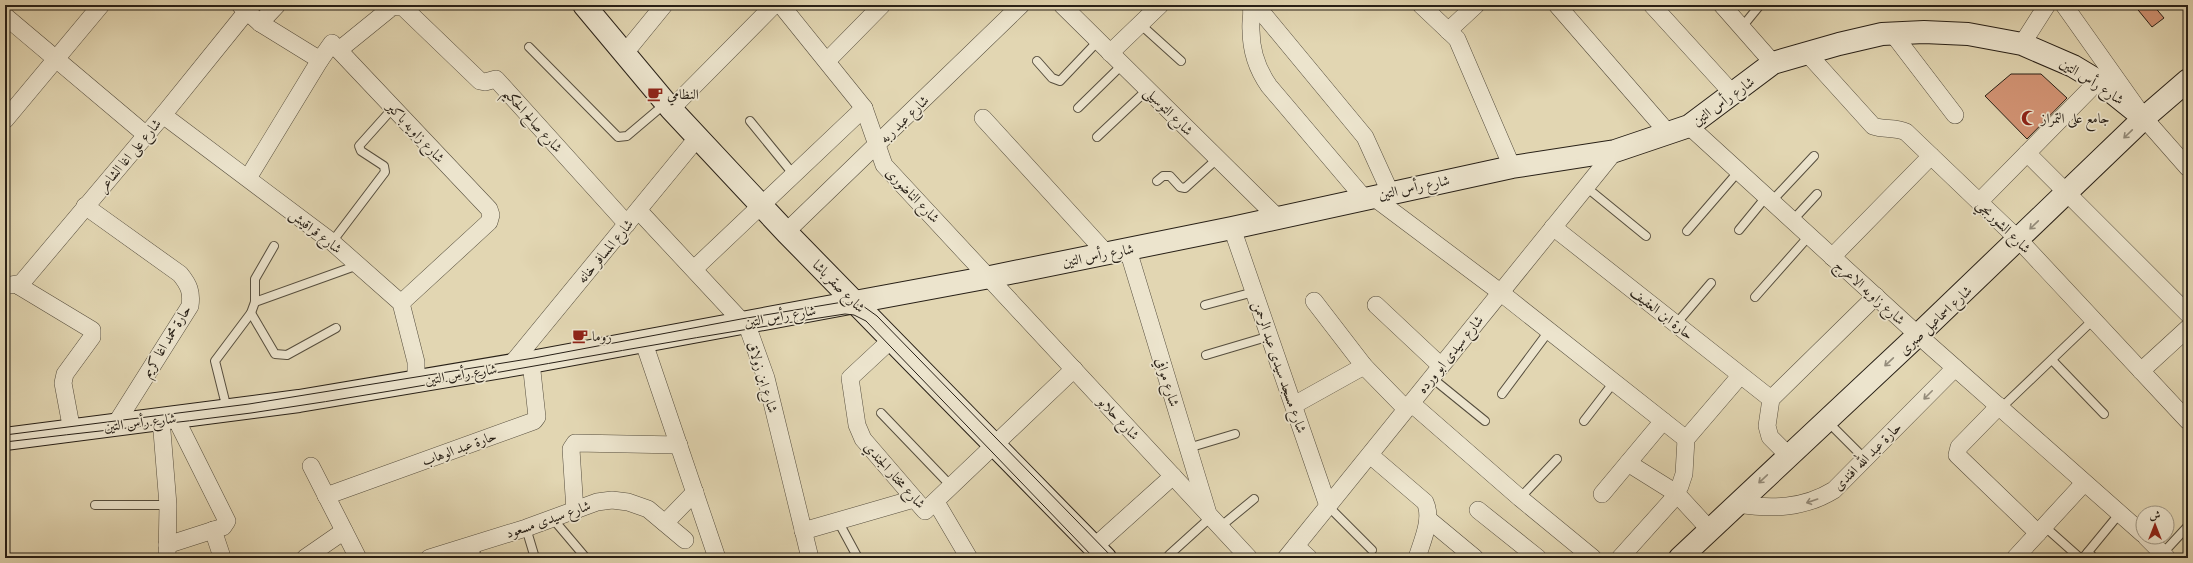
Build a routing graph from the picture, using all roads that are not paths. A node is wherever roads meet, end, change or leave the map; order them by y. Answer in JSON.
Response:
{"nodes":[{"id":1,"x":101,"y":5,"type":"edge"},
{"id":2,"x":277,"y":5,"type":"edge"},
{"id":3,"x":584,"y":5,"type":"edge"},
{"id":4,"x":664,"y":5,"type":"edge"},
{"id":5,"x":774,"y":5,"type":"edge"},
{"id":6,"x":782,"y":5,"type":"edge"},
{"id":7,"x":882,"y":5,"type":"edge"},
{"id":8,"x":1021,"y":5,"type":"edge"},
{"id":9,"x":1062,"y":5,"type":"edge"},
{"id":10,"x":1160,"y":5,"type":"edge"},
{"id":11,"x":1421,"y":5,"type":"edge"},
{"id":12,"x":1476,"y":5,"type":"edge"},
{"id":13,"x":1652,"y":5,"type":"edge"},
{"id":14,"x":1722,"y":5,"type":"edge"},
{"id":15,"x":1760,"y":5,"type":"edge"},
{"id":16,"x":2047,"y":5,"type":"edge"},
{"id":17,"x":2064,"y":5,"type":"edge"},
{"id":18,"x":1561,"y":6,"type":"edge"},
{"id":19,"x":244,"y":8,"type":"edge"},
{"id":20,"x":1252,"y":8,"type":"edge"},
{"id":21,"x":5,"y":16,"type":"edge"},
{"id":22,"x":260,"y":22,"type":"junction"},
{"id":23,"x":1140,"y":24,"type":"junction"},
{"id":24,"x":1742,"y":27,"type":"junction"},
{"id":25,"x":1448,"y":31,"type":"junction"},
{"id":26,"x":1893,"y":34,"type":"junction"},
{"id":27,"x":1098,"y":41,"type":"junction"},
{"id":28,"x":2022,"y":44,"type":"junction"},
{"id":29,"x":529,"y":47,"type":"dead end"},
{"id":30,"x":339,"y":50,"type":"junction"},
{"id":31,"x":1110,"y":53,"type":"junction"},
{"id":32,"x":1807,"y":53,"type":"junction"},
{"id":33,"x":624,"y":54,"type":"junction"},
{"id":34,"x":56,"y":59,"type":"junction"},
{"id":35,"x":320,"y":60,"type":"junction"},
{"id":36,"x":1037,"y":60,"type":"dead end"},
{"id":37,"x":1182,"y":60,"type":"dead end"},
{"id":38,"x":827,"y":61,"type":"junction"},
{"id":39,"x":1773,"y":63,"type":"junction"},
{"id":40,"x":1122,"y":65,"type":"junction"},
{"id":41,"x":2188,"y":80,"type":"edge"},
{"id":42,"x":2098,"y":81,"type":"junction"},
{"id":43,"x":1148,"y":90,"type":"junction"},
{"id":44,"x":1733,"y":94,"type":"junction"},
{"id":45,"x":669,"y":106,"type":"junction"},
{"id":46,"x":393,"y":108,"type":"junction"},
{"id":47,"x":864,"y":108,"type":"junction"},
{"id":48,"x":1078,"y":108,"type":"dead end"},
{"id":49,"x":163,"y":115,"type":"junction"},
{"id":50,"x":1955,"y":115,"type":"dead end"},
{"id":51,"x":983,"y":118,"type":"dead end"},
{"id":52,"x":2144,"y":118,"type":"junction"},
{"id":53,"x":5,"y":120,"type":"edge"},
{"id":54,"x":750,"y":121,"type":"dead end"},
{"id":55,"x":1689,"y":126,"type":"junction"},
{"id":56,"x":145,"y":134,"type":"junction"},
{"id":57,"x":1669,"y":134,"type":"junction"},
{"id":58,"x":698,"y":137,"type":"junction"},
{"id":59,"x":1097,"y":137,"type":"dead end"},
{"id":60,"x":877,"y":145,"type":"junction"},
{"id":61,"x":1615,"y":151,"type":"junction"},
{"id":62,"x":2027,"y":153,"type":"junction"},
{"id":63,"x":1814,"y":156,"type":"dead end"},
{"id":64,"x":1931,"y":156,"type":"junction"},
{"id":65,"x":1217,"y":159,"type":"junction"},
{"id":66,"x":1512,"y":167,"type":"junction"},
{"id":67,"x":2188,"y":168,"type":"edge"},
{"id":68,"x":1738,"y":172,"type":"junction"},
{"id":69,"x":794,"y":175,"type":"junction"},
{"id":70,"x":248,"y":178,"type":"junction"},
{"id":71,"x":1157,"y":181,"type":"dead end"},
{"id":72,"x":1586,"y":187,"type":"junction"},
{"id":73,"x":2067,"y":193,"type":"junction"},
{"id":74,"x":1817,"y":194,"type":"dead end"},
{"id":75,"x":1375,"y":195,"type":"junction"},
{"id":76,"x":1769,"y":200,"type":"junction"},
{"id":77,"x":1979,"y":202,"type":"junction"},
{"id":78,"x":86,"y":206,"type":"junction"},
{"id":79,"x":761,"y":206,"type":"junction"},
{"id":80,"x":639,"y":211,"type":"junction"},
{"id":81,"x":1277,"y":217,"type":"junction"},
{"id":82,"x":1792,"y":221,"type":"junction"},
{"id":83,"x":626,"y":224,"type":"junction"},
{"id":84,"x":1552,"y":227,"type":"junction"},
{"id":85,"x":1232,"y":228,"type":"junction"},
{"id":86,"x":1739,"y":230,"type":"dead end"},
{"id":87,"x":1687,"y":231,"type":"dead end"},
{"id":88,"x":786,"y":232,"type":"junction"},
{"id":89,"x":1646,"y":236,"type":"dead end"},
{"id":90,"x":1809,"y":236,"type":"junction"},
{"id":91,"x":2019,"y":240,"type":"junction"},
{"id":92,"x":332,"y":242,"type":"junction"},
{"id":93,"x":274,"y":246,"type":"dead end"},
{"id":94,"x":1117,"y":252,"type":"junction"},
{"id":95,"x":1832,"y":257,"type":"junction"},
{"id":96,"x":358,"y":265,"type":"junction"},
{"id":97,"x":694,"y":270,"type":"junction"},
{"id":98,"x":990,"y":277,"type":"junction"},
{"id":99,"x":1711,"y":283,"type":"dead end"},
{"id":100,"x":12,"y":286,"type":"edge"},
{"id":101,"x":1254,"y":292,"type":"junction"},
{"id":102,"x":1500,"y":292,"type":"junction"},
{"id":103,"x":1876,"y":296,"type":"junction"},
{"id":104,"x":1755,"y":297,"type":"dead end"},
{"id":105,"x":1314,"y":301,"type":"dead end"},
{"id":106,"x":255,"y":302,"type":"junction"},
{"id":107,"x":401,"y":302,"type":"junction"},
{"id":108,"x":857,"y":303,"type":"junction"},
{"id":109,"x":1205,"y":305,"type":"dead end"},
{"id":110,"x":1376,"y":305,"type":"dead end"},
{"id":111,"x":252,"y":313,"type":"junction"},
{"id":112,"x":2188,"y":314,"type":"edge"},
{"id":113,"x":2093,"y":320,"type":"junction"},
{"id":114,"x":744,"y":322,"type":"junction"},
{"id":115,"x":1676,"y":324,"type":"junction"},
{"id":116,"x":336,"y":328,"type":"dead end"},
{"id":117,"x":2188,"y":328,"type":"edge"},
{"id":118,"x":1549,"y":330,"type":"junction"},
{"id":119,"x":1918,"y":335,"type":"junction"},
{"id":120,"x":1270,"y":336,"type":"junction"},
{"id":121,"x":892,"y":339,"type":"junction"},
{"id":122,"x":643,"y":340,"type":"junction"},
{"id":123,"x":1206,"y":355,"type":"dead end"},
{"id":124,"x":2052,"y":360,"type":"junction"},
{"id":125,"x":522,"y":364,"type":"junction"},
{"id":126,"x":1364,"y":366,"type":"junction"},
{"id":127,"x":1955,"y":368,"type":"junction"},
{"id":128,"x":1074,"y":369,"type":"junction"},
{"id":129,"x":2142,"y":371,"type":"junction"},
{"id":130,"x":1436,"y":372,"type":"junction"},
{"id":131,"x":1740,"y":376,"type":"junction"},
{"id":132,"x":416,"y":381,"type":"junction"},
{"id":133,"x":1614,"y":382,"type":"junction"},
{"id":134,"x":1502,"y":394,"type":"dead end"},
{"id":135,"x":1771,"y":399,"type":"junction"},
{"id":136,"x":1294,"y":405,"type":"junction"},
{"id":137,"x":1409,"y":406,"type":"junction"},
{"id":138,"x":2000,"y":407,"type":"junction"},
{"id":139,"x":228,"y":412,"type":"junction"},
{"id":140,"x":881,"y":413,"type":"dead end"},
{"id":141,"x":2104,"y":414,"type":"dead end"},
{"id":142,"x":168,"y":418,"type":"junction"},
{"id":143,"x":1584,"y":420,"type":"dead end"},
{"id":144,"x":1663,"y":420,"type":"junction"},
{"id":145,"x":1827,"y":420,"type":"junction"},
{"id":146,"x":1485,"y":421,"type":"dead end"},
{"id":147,"x":2188,"y":421,"type":"edge"},
{"id":148,"x":115,"y":425,"type":"junction"},
{"id":149,"x":72,"y":431,"type":"junction"},
{"id":150,"x":1235,"y":434,"type":"dead end"},
{"id":151,"x":5,"y":439,"type":"edge"},
{"id":152,"x":1686,"y":439,"type":"junction"},
{"id":153,"x":679,"y":444,"type":"junction"},
{"id":154,"x":996,"y":445,"type":"junction"},
{"id":155,"x":1188,"y":448,"type":"junction"},
{"id":156,"x":1370,"y":455,"type":"junction"},
{"id":157,"x":1789,"y":456,"type":"junction"},
{"id":158,"x":1866,"y":458,"type":"junction"},
{"id":159,"x":1557,"y":459,"type":"dead end"},
{"id":160,"x":1628,"y":463,"type":"junction"},
{"id":161,"x":311,"y":466,"type":"dead end"},
{"id":162,"x":1173,"y":476,"type":"junction"},
{"id":163,"x":2084,"y":483,"type":"junction"},
{"id":164,"x":952,"y":487,"type":"junction"},
{"id":165,"x":695,"y":492,"type":"junction"},
{"id":166,"x":1676,"y":493,"type":"junction"},
{"id":167,"x":1602,"y":494,"type":"dead end"},
{"id":168,"x":326,"y":496,"type":"junction"},
{"id":169,"x":1520,"y":498,"type":"junction"},
{"id":170,"x":914,"y":499,"type":"junction"},
{"id":171,"x":1254,"y":499,"type":"dead end"},
{"id":172,"x":936,"y":502,"type":"junction"},
{"id":173,"x":1737,"y":504,"type":"junction"},
{"id":174,"x":95,"y":505,"type":"dead end"},
{"id":175,"x":168,"y":505,"type":"junction"},
{"id":176,"x":1328,"y":506,"type":"junction"},
{"id":177,"x":1478,"y":510,"type":"dead end"},
{"id":178,"x":575,"y":511,"type":"junction"},
{"id":179,"x":2120,"y":513,"type":"junction"},
{"id":180,"x":553,"y":519,"type":"junction"},
{"id":181,"x":1213,"y":519,"type":"junction"},
{"id":182,"x":1428,"y":519,"type":"junction"},
{"id":183,"x":838,"y":521,"type":"junction"},
{"id":184,"x":664,"y":523,"type":"junction"},
{"id":185,"x":2188,"y":526,"type":"edge"},
{"id":186,"x":2135,"y":527,"type":"edge"},
{"id":187,"x":526,"y":528,"type":"junction"},
{"id":188,"x":213,"y":530,"type":"junction"},
{"id":189,"x":1710,"y":530,"type":"junction"},
{"id":190,"x":2041,"y":530,"type":"junction"},
{"id":191,"x":344,"y":531,"type":"junction"},
{"id":192,"x":803,"y":531,"type":"junction"},
{"id":193,"x":685,"y":540,"type":"dead end"},
{"id":194,"x":2153,"y":545,"type":"edge"},
{"id":195,"x":1372,"y":550,"type":"dead end"},
{"id":196,"x":167,"y":551,"type":"edge"},
{"id":197,"x":475,"y":551,"type":"edge"},
{"id":198,"x":1099,"y":552,"type":"edge"},
{"id":199,"x":1291,"y":552,"type":"edge"},
{"id":200,"x":1169,"y":555,"type":"dead end"},
{"id":201,"x":1587,"y":556,"type":"edge"},
{"id":202,"x":2083,"y":556,"type":"edge"},
{"id":203,"x":2163,"y":556,"type":"edge"},
{"id":204,"x":220,"y":558,"type":"edge"},
{"id":205,"x":305,"y":558,"type":"edge"},
{"id":206,"x":358,"y":558,"type":"edge"},
{"id":207,"x":429,"y":558,"type":"edge"},
{"id":208,"x":535,"y":558,"type":"edge"},
{"id":209,"x":586,"y":558,"type":"edge"},
{"id":210,"x":717,"y":558,"type":"edge"},
{"id":211,"x":809,"y":558,"type":"edge"},
{"id":212,"x":858,"y":558,"type":"edge"},
{"id":213,"x":969,"y":558,"type":"edge"},
{"id":214,"x":1248,"y":558,"type":"edge"},
{"id":215,"x":1309,"y":558,"type":"edge"},
{"id":216,"x":1417,"y":558,"type":"edge"},
{"id":217,"x":1475,"y":558,"type":"edge"},
{"id":218,"x":1538,"y":558,"type":"edge"},
{"id":219,"x":1620,"y":558,"type":"edge"},
{"id":220,"x":1680,"y":558,"type":"edge"},
{"id":221,"x":2015,"y":558,"type":"edge"},
{"id":222,"x":2094,"y":558,"type":"edge"}],
"edges":[{"from":1,"to":34,"type":"street"},
{"from":2,"to":22,"type":"street"},
{"from":3,"to":33,"type":"street","name":"شارع صقر باشا"},
{"from":4,"to":33,"type":"street"},
{"from":5,"to":45,"type":"street"},
{"from":6,"to":38,"type":"street","name":"شارع الناضورى"},
{"from":7,"to":38,"type":"street"},
{"from":8,"to":60,"type":"street","name":"شارع عبد ربه"},
{"from":9,"to":27,"type":"street","name":"شارع التوسيلى"},
{"from":10,"to":23,"type":"street"},
{"from":11,"to":25,"type":"street"},
{"from":12,"to":25,"type":"street"},
{"from":13,"to":44,"type":"street"},
{"from":14,"to":24,"type":"street"},
{"from":15,"to":24,"type":"lane"},
{"from":16,"to":28,"type":"street"},
{"from":17,"to":52,"type":"street"},
{"from":18,"to":57,"type":"street"},
{"from":19,"to":22,"type":"street"},
{"from":19,"to":49,"type":"street","name":"شارع على اغا الشاعر"},
{"from":20,"to":75,"type":"street"},
{"from":20,"to":75,"type":"street"},
{"from":21,"to":34,"type":"street"},
{"from":22,"to":35,"type":"street"},
{"from":23,"to":31,"type":"street"},
{"from":23,"to":37,"type":"lane"},
{"from":24,"to":39,"type":"street"},
{"from":25,"to":66,"type":"street"},
{"from":26,"to":28,"type":"street","name":"شارع رأس التين"},
{"from":26,"to":32,"type":"street","name":"شارع رأس التين"},
{"from":26,"to":50,"type":"street"},
{"from":27,"to":31,"type":"street","name":"شارع التوسيلى"},
{"from":27,"to":36,"type":"lane"},
{"from":28,"to":42,"type":"street","name":"شارع رأس التين"},
{"from":29,"to":45,"type":"lane"},
{"from":30,"to":35,"type":"street"},
{"from":30,"to":46,"type":"street","name":"شارع زاويه باكير"},
{"from":30,"to":83,"type":"street","name":"شارع صالح الحكيم"},
{"from":31,"to":40,"type":"street","name":"شارع التوسيلى"},
{"from":32,"to":39,"type":"street","name":"شارع رأس التين"},
{"from":32,"to":64,"type":"street","name":"شارع الشوربجي"},
{"from":33,"to":45,"type":"street","name":"شارع صقر باشا"},
{"from":34,"to":53,"type":"street"},
{"from":34,"to":56,"type":"street"},
{"from":35,"to":70,"type":"street"},
{"from":38,"to":47,"type":"street","name":"شارع الناضورى"},
{"from":39,"to":44,"type":"street","name":"شارع رأس التين"},
{"from":40,"to":43,"type":"street","name":"شارع التوسيلى"},
{"from":40,"to":48,"type":"lane"},
{"from":41,"to":52,"type":"street","name":"شارع اسماعيل صبرى"},
{"from":42,"to":52,"type":"street","name":"شارع رأس التين"},
{"from":42,"to":62,"type":"street"},
{"from":43,"to":59,"type":"lane"},
{"from":43,"to":65,"type":"street","name":"شارع التوسيلى"},
{"from":44,"to":55,"type":"street","name":"شارع رأس التين"},
{"from":45,"to":58,"type":"street","name":"شارع صقر باشا"},
{"from":46,"to":92,"type":"lane"},
{"from":46,"to":107,"type":"street","name":"شارع زاويه باكير"},
{"from":47,"to":60,"type":"street","name":"شارع الناضورى"},
{"from":47,"to":69,"type":"street"},
{"from":49,"to":56,"type":"street","name":"شارع على اغا الشاعر"},
{"from":49,"to":70,"type":"street","name":"شارع قراقيش"},
{"from":51,"to":94,"type":"street"},
{"from":52,"to":67,"type":"street"},
{"from":52,"to":73,"type":"street","name":"شارع اسماعيل صبرى","one_way":true},
{"from":54,"to":69,"type":"lane"},
{"from":55,"to":57,"type":"street","name":"شارع رأس التين"},
{"from":55,"to":68,"type":"street","name":"شارع زاويه الاعرج"},
{"from":56,"to":78,"type":"street","name":"شارع على اغا الشاعر"},
{"from":57,"to":61,"type":"street","name":"شارع رأس التين"},
{"from":58,"to":79,"type":"street","name":"شارع صقر باشا"},
{"from":58,"to":80,"type":"street","name":"شارع المسافر خانه"},
{"from":60,"to":88,"type":"street","name":"شارع عبد ربه"},
{"from":60,"to":98,"type":"street","name":"شارع الناضورى"},
{"from":61,"to":66,"type":"street","name":"شارع رأس التين"},
{"from":61,"to":72,"type":"street","name":"شارع سيدى ابو ورده"},
{"from":62,"to":73,"type":"street"},
{"from":62,"to":77,"type":"street"},
{"from":63,"to":76,"type":"lane"},
{"from":64,"to":77,"type":"street","name":"شارع الشوربجي"},
{"from":64,"to":95,"type":"street"},
{"from":65,"to":71,"type":"lane"},
{"from":65,"to":81,"type":"street","name":"شارع التوسيلى"},
{"from":66,"to":75,"type":"street","name":"شارع رأس التين"},
{"from":68,"to":76,"type":"street","name":"شارع زاويه الاعرج"},
{"from":68,"to":87,"type":"lane"},
{"from":69,"to":79,"type":"street"},
{"from":70,"to":92,"type":"street","name":"شارع قراقيش"},
{"from":72,"to":84,"type":"street","name":"شارع سيدى ابو ورده"},
{"from":72,"to":89,"type":"lane"},
{"from":73,"to":91,"type":"street","name":"شارع اسماعيل صبرى","one_way":true},
{"from":73,"to":112,"type":"street"},
{"from":74,"to":82,"type":"lane"},
{"from":75,"to":81,"type":"street","name":"شارع رأس التين"},
{"from":75,"to":102,"type":"street"},
{"from":76,"to":82,"type":"street","name":"شارع زاويه الاعرج"},
{"from":76,"to":86,"type":"lane"},
{"from":77,"to":91,"type":"street","name":"شارع الشوربجي"},
{"from":78,"to":100,"type":"street","name":"شارع على اغا الشاعر"},
{"from":78,"to":148,"type":"street","name":"حارة محمد اغا كريم"},
{"from":79,"to":88,"type":"street","name":"شارع صقر باشا"},
{"from":79,"to":97,"type":"street"},
{"from":80,"to":83,"type":"street","name":"شارع المسافر خانه"},
{"from":80,"to":97,"type":"street","name":"شارع ابن زولاق"},
{"from":81,"to":85,"type":"street","name":"شارع رأس التين"},
{"from":82,"to":90,"type":"street","name":"شارع زاويه الاعرج"},
{"from":83,"to":125,"type":"street","name":"شارع المسافر خانه"},
{"from":84,"to":102,"type":"street","name":"شارع سيدى ابو ورده"},
{"from":84,"to":115,"type":"street","name":"حارة ابن العفيف"},
{"from":85,"to":94,"type":"street","name":"شارع رأس التين"},
{"from":85,"to":101,"type":"street","name":"شارع مسجد سيدى عبد الرحمن"},
{"from":88,"to":108,"type":"street","name":"شارع صقر باشا"},
{"from":90,"to":95,"type":"street","name":"شارع زاويه الاعرج"},
{"from":90,"to":104,"type":"lane"},
{"from":91,"to":113,"type":"street","name":"شارع الشوربجي"},
{"from":91,"to":119,"type":"street","name":"شارع اسماعيل صبرى"},
{"from":92,"to":96,"type":"street","name":"شارع قراقيش"},
{"from":93,"to":106,"type":"lane"},
{"from":94,"to":98,"type":"street","name":"شارع رأس التين"},
{"from":94,"to":155,"type":"street","name":"شارع موافي"},
{"from":95,"to":103,"type":"street","name":"شارع زاويه الاعرج"},
{"from":96,"to":106,"type":"lane"},
{"from":96,"to":107,"type":"street","name":"شارع قراقيش"},
{"from":97,"to":114,"type":"street","name":"شارع ابن زولاق"},
{"from":98,"to":108,"type":"street","name":"شارع رأس التين"},
{"from":98,"to":128,"type":"street","name":"شارع حلابو"},
{"from":99,"to":115,"type":"lane"},
{"from":100,"to":149,"type":"street"},
{"from":101,"to":109,"type":"lane"},
{"from":101,"to":120,"type":"street","name":"شارع مسجد سيدى عبد الرحمن"},
{"from":102,"to":118,"type":"street"},
{"from":102,"to":130,"type":"street","name":"شارع سيدى ابو ورده"},
{"from":103,"to":119,"type":"street","name":"شارع زاويه الاعرج"},
{"from":103,"to":135,"type":"street"},
{"from":105,"to":126,"type":"street"},
{"from":106,"to":111,"type":"lane"},
{"from":107,"to":132,"type":"street"},
{"from":108,"to":114,"type":"street","name":"شارع رأس التين"},
{"from":108,"to":121,"type":"street","name":"شارع صقر باشا"},
{"from":110,"to":130,"type":"street"},
{"from":111,"to":116,"type":"lane"},
{"from":111,"to":139,"type":"lane"},
{"from":113,"to":124,"type":"lane"},
{"from":113,"to":129,"type":"street","name":"شارع الشوربجي"},
{"from":114,"to":122,"type":"street","name":"شارع رأس التين"},
{"from":114,"to":192,"type":"street","name":"شارع ابن زولاق"},
{"from":115,"to":131,"type":"street","name":"حارة ابن العفيف"},
{"from":117,"to":129,"type":"street"},
{"from":118,"to":133,"type":"street"},
{"from":118,"to":134,"type":"lane"},
{"from":119,"to":127,"type":"street","name":"شارع زاويه الاعرج"},
{"from":119,"to":145,"type":"street","name":"شارع اسماعيل صبرى","one_way":true},
{"from":120,"to":123,"type":"lane"},
{"from":120,"to":136,"type":"street","name":"شارع مسجد سيدى عبد الرحمن"},
{"from":121,"to":154,"type":"street","name":"شارع صقر باشا"},
{"from":121,"to":170,"type":"street","name":"شارع مختار الجندي"},
{"from":122,"to":125,"type":"street","name":"شارع رأس التين"},
{"from":122,"to":153,"type":"street"},
{"from":124,"to":138,"type":"lane"},
{"from":124,"to":141,"type":"lane"},
{"from":125,"to":132,"type":"street","name":"شارع رأس التين"},
{"from":125,"to":168,"type":"street","name":"حارة عبد الوهاب"},
{"from":126,"to":136,"type":"street"},
{"from":126,"to":137,"type":"street"},
{"from":127,"to":138,"type":"street","name":"شارع زاويه الاعرج"},
{"from":127,"to":158,"type":"street","name":"حارة عبد الله افندى","one_way":true},
{"from":128,"to":154,"type":"street","name":"شارع مختار الجندي"},
{"from":128,"to":162,"type":"street","name":"شارع حلابو"},
{"from":129,"to":147,"type":"street","name":"شارع الشوربجي"},
{"from":130,"to":137,"type":"street","name":"شارع سيدى ابو ورده"},
{"from":130,"to":146,"type":"lane"},
{"from":131,"to":135,"type":"street","name":"حارة ابن العفيف"},
{"from":131,"to":152,"type":"street"},
{"from":132,"to":139,"type":"street","name":"شارع رأس التين"},
{"from":133,"to":143,"type":"lane"},
{"from":133,"to":144,"type":"street"},
{"from":135,"to":157,"type":"street"},
{"from":136,"to":176,"type":"street","name":"شارع مسجد سيدى عبد الرحمن"},
{"from":137,"to":156,"type":"street","name":"شارع سيدى ابو ورده"},
{"from":137,"to":169,"type":"street"},
{"from":138,"to":163,"type":"street","name":"شارع زاويه الاعرج"},
{"from":138,"to":190,"type":"street"},
{"from":139,"to":142,"type":"street","name":"شارع رأس التين"},
{"from":140,"to":164,"type":"lane"},
{"from":142,"to":148,"type":"street","name":"شارع رأس التين"},
{"from":142,"to":175,"type":"street"},
{"from":142,"to":188,"type":"street"},
{"from":144,"to":152,"type":"street"},
{"from":144,"to":160,"type":"street"},
{"from":145,"to":157,"type":"street","name":"شارع اسماعيل صبرى"},
{"from":145,"to":158,"type":"lane"},
{"from":148,"to":149,"type":"street","name":"شارع رأس التين"},
{"from":149,"to":151,"type":"street","name":"شارع رأس التين"},
{"from":150,"to":155,"type":"lane"},
{"from":152,"to":166,"type":"street"},
{"from":153,"to":165,"type":"street"},
{"from":153,"to":178,"type":"street"},
{"from":154,"to":164,"type":"street","name":"شارع مختار الجندي"},
{"from":154,"to":198,"type":"street","name":"شارع صقر باشا"},
{"from":155,"to":181,"type":"street","name":"شارع موافي"},
{"from":156,"to":176,"type":"street","name":"شارع سيدى ابو ورده"},
{"from":156,"to":182,"type":"street"},
{"from":157,"to":173,"type":"street","name":"شارع اسماعيل صبرى","one_way":true},
{"from":158,"to":173,"type":"street","name":"حارة عبد الله افندى","one_way":true},
{"from":159,"to":169,"type":"lane"},
{"from":160,"to":166,"type":"street"},
{"from":160,"to":167,"type":"street"},
{"from":161,"to":168,"type":"street"},
{"from":162,"to":181,"type":"street","name":"شارع حلابو"},
{"from":162,"to":198,"type":"street"},
{"from":163,"to":179,"type":"street","name":"شارع زاويه الاعرج"},
{"from":163,"to":190,"type":"street"},
{"from":164,"to":172,"type":"street","name":"شارع مختار الجندي"},
{"from":165,"to":184,"type":"street"},
{"from":165,"to":210,"type":"street"},
{"from":166,"to":189,"type":"street"},
{"from":166,"to":219,"type":"street"},
{"from":168,"to":191,"type":"street"},
{"from":169,"to":201,"type":"street"},
{"from":170,"to":172,"type":"street","name":"شارع مختار الجندي"},
{"from":170,"to":183,"type":"street"},
{"from":171,"to":181,"type":"lane"},
{"from":172,"to":213,"type":"street"},
{"from":173,"to":189,"type":"street","name":"شارع اسماعيل صبرى"},
{"from":174,"to":175,"type":"lane"},
{"from":175,"to":196,"type":"street"},
{"from":176,"to":195,"type":"lane"},
{"from":176,"to":199,"type":"street","name":"شارع سيدى ابو ورده"},
{"from":177,"to":218,"type":"street"},
{"from":178,"to":180,"type":"street","name":"شارع سيدى مسعود"},
{"from":178,"to":184,"type":"street","name":"شارع سيدى مسعود"},
{"from":179,"to":186,"type":"street","name":"شارع زاويه الاعرج"},
{"from":179,"to":202,"type":"lane"},
{"from":180,"to":187,"type":"street","name":"شارع سيدى مسعود"},
{"from":180,"to":209,"type":"lane"},
{"from":181,"to":200,"type":"lane"},
{"from":181,"to":214,"type":"street","name":"شارع حلابو"},
{"from":182,"to":216,"type":"street"},
{"from":182,"to":217,"type":"street"},
{"from":183,"to":192,"type":"street"},
{"from":183,"to":212,"type":"lane"},
{"from":184,"to":193,"type":"street","name":"شارع سيدى مسعود"},
{"from":185,"to":203,"type":"lane"},
{"from":187,"to":197,"type":"street","name":"شارع سيدى مسعود"},
{"from":187,"to":208,"type":"lane"},
{"from":188,"to":196,"type":"street"},
{"from":188,"to":204,"type":"street"},
{"from":189,"to":220,"type":"street","name":"شارع اسماعيل صبرى"},
{"from":190,"to":202,"type":"lane"},
{"from":190,"to":221,"type":"street"},
{"from":191,"to":205,"type":"street"},
{"from":191,"to":206,"type":"street"},
{"from":192,"to":211,"type":"street","name":"شارع ابن زولاق"},
{"from":194,"to":203,"type":"street"},
{"from":197,"to":207,"type":"street","name":"شارع سيدى مسعود"},
{"from":199,"to":215,"type":"street"},
{"from":202,"to":222,"type":"lane"}]}
